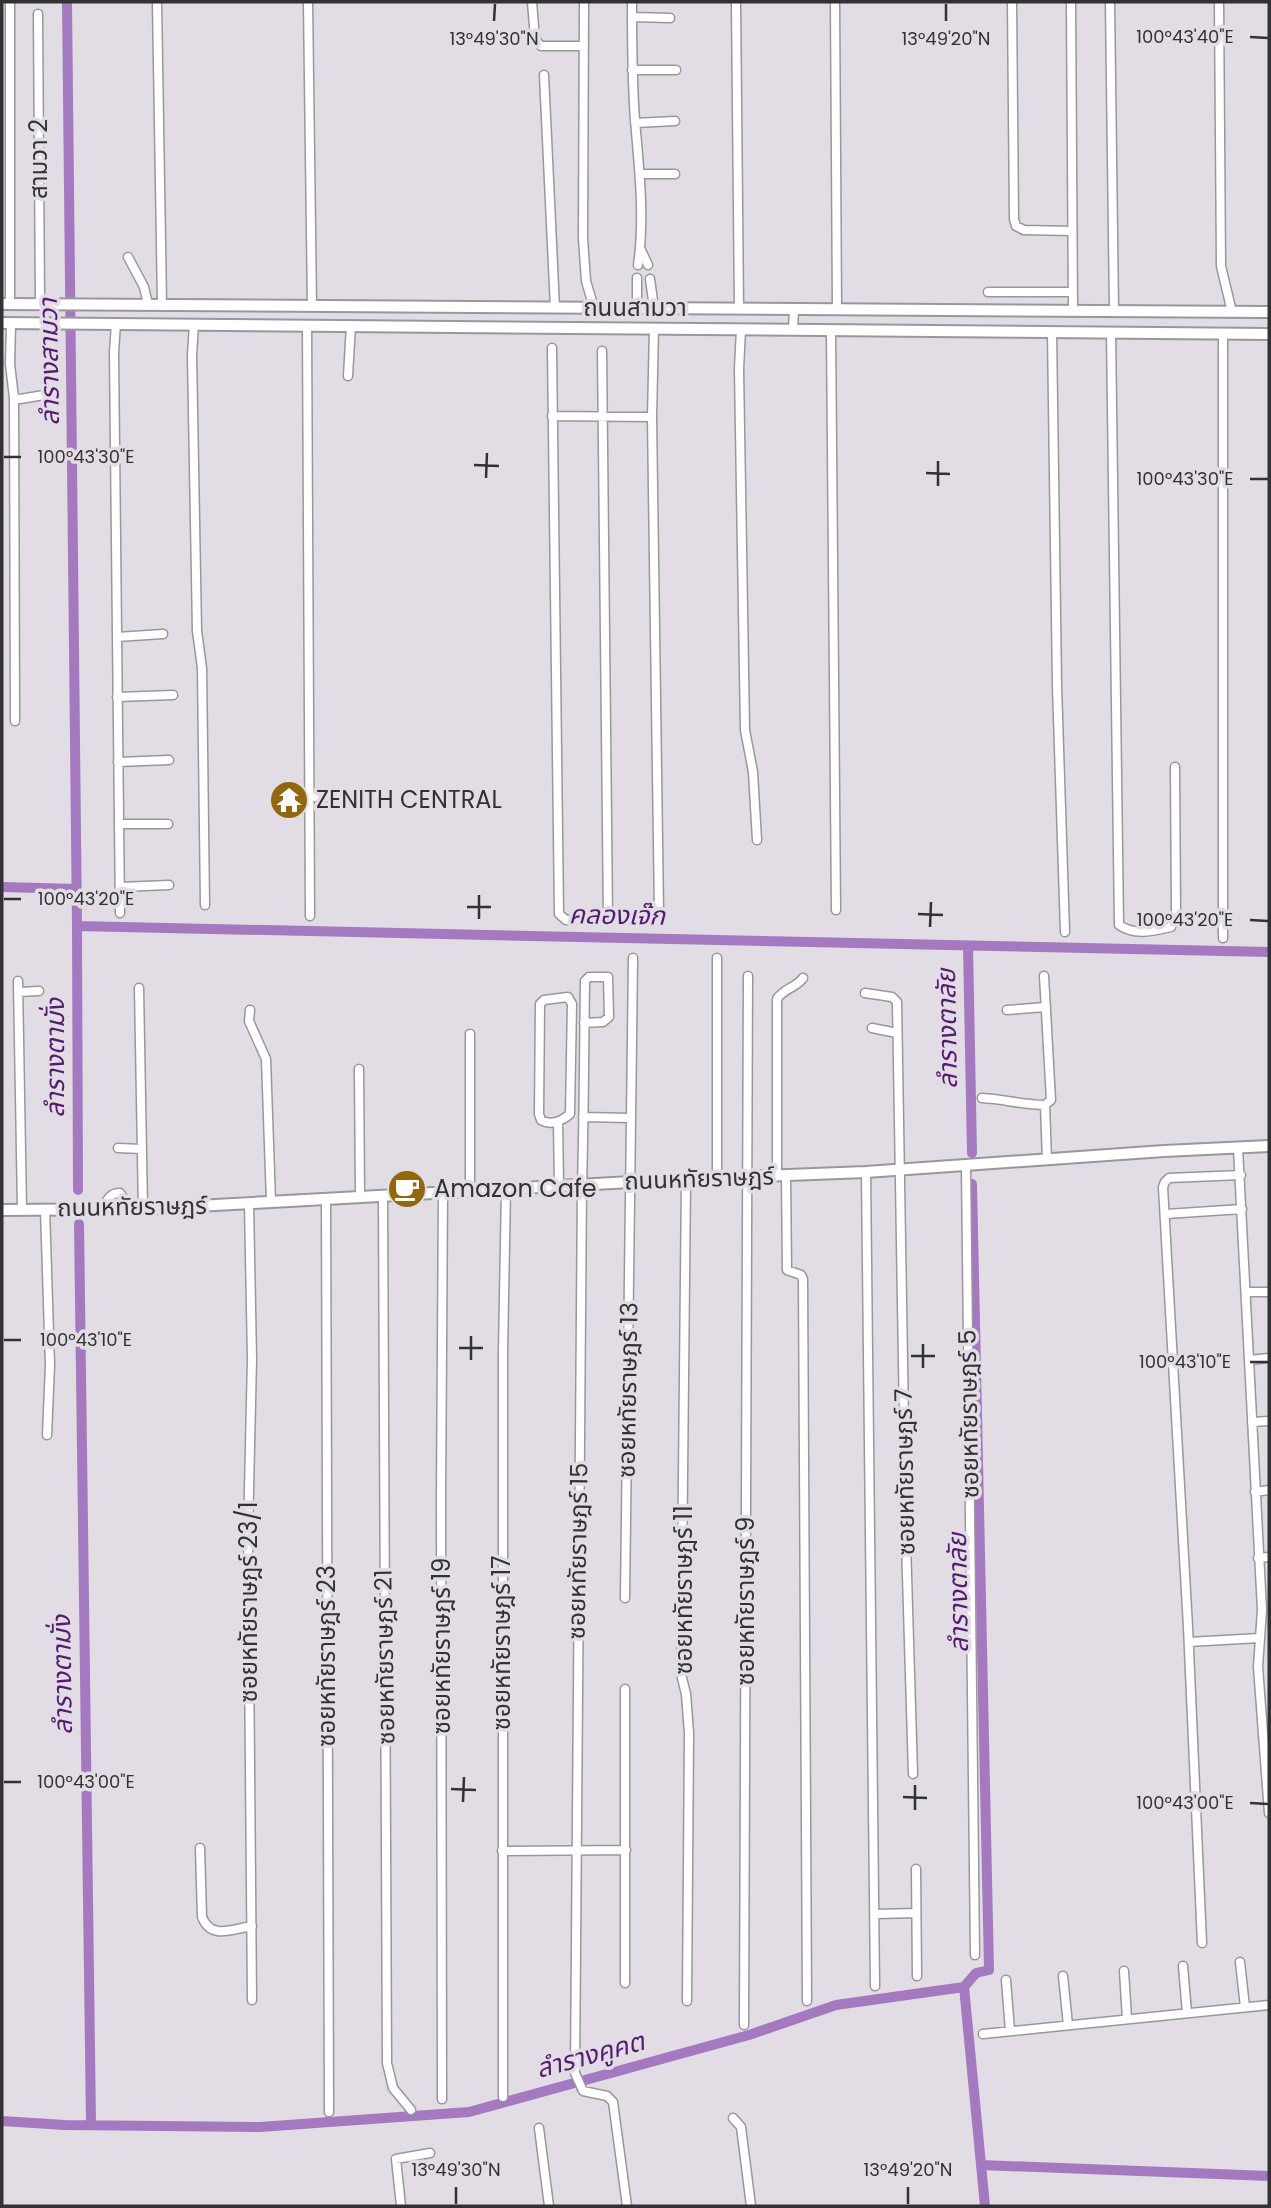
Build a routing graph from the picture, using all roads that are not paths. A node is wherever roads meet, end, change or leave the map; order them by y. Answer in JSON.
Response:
{"nodes":[{"id":1,"x":10,"y":2,"type":"edge"},
{"id":2,"x":157,"y":2,"type":"edge"},
{"id":3,"x":308,"y":2,"type":"edge"},
{"id":4,"x":532,"y":2,"type":"edge"},
{"id":5,"x":584,"y":2,"type":"edge"},
{"id":6,"x":632,"y":2,"type":"edge"},
{"id":7,"x":736,"y":2,"type":"edge"},
{"id":8,"x":835,"y":2,"type":"edge"},
{"id":9,"x":1012,"y":2,"type":"edge"},
{"id":10,"x":1072,"y":2,"type":"edge"},
{"id":11,"x":1110,"y":2,"type":"edge"},
{"id":12,"x":1219,"y":2,"type":"edge"},
{"id":13,"x":38,"y":14,"type":"dead end"},
{"id":14,"x":632,"y":17,"type":"junction"},
{"id":15,"x":670,"y":18,"type":"dead end"},
{"id":16,"x":584,"y":46,"type":"junction"},
{"id":17,"x":632,"y":70,"type":"junction"},
{"id":18,"x":676,"y":70,"type":"dead end"},
{"id":19,"x":544,"y":75,"type":"dead end"},
{"id":20,"x":675,"y":121,"type":"dead end"},
{"id":21,"x":635,"y":123,"type":"junction"},
{"id":22,"x":640,"y":174,"type":"junction"},
{"id":23,"x":675,"y":174,"type":"dead end"},
{"id":24,"x":1072,"y":231,"type":"junction"},
{"id":25,"x":640,"y":248,"type":"junction"},
{"id":26,"x":128,"y":257,"type":"dead end"},
{"id":27,"x":638,"y":265,"type":"dead end"},
{"id":28,"x":648,"y":265,"type":"dead end"},
{"id":29,"x":988,"y":292,"type":"dead end"},
{"id":30,"x":1072,"y":292,"type":"junction"},
{"id":31,"x":6,"y":304,"type":"edge"},
{"id":32,"x":148,"y":304,"type":"junction"},
{"id":33,"x":162,"y":304,"type":"junction"},
{"id":34,"x":40,"y":305,"type":"junction"},
{"id":35,"x":312,"y":306,"type":"junction"},
{"id":36,"x":555,"y":308,"type":"junction"},
{"id":37,"x":594,"y":308,"type":"junction"},
{"id":38,"x":637,"y":308,"type":"junction"},
{"id":39,"x":654,"y":309,"type":"junction"},
{"id":40,"x":739,"y":309,"type":"junction"},
{"id":41,"x":794,"y":309,"type":"junction"},
{"id":42,"x":837,"y":309,"type":"junction"},
{"id":43,"x":1073,"y":311,"type":"junction"},
{"id":44,"x":1114,"y":311,"type":"junction"},
{"id":45,"x":1232,"y":312,"type":"junction"},
{"id":46,"x":1269,"y":312,"type":"edge"},
{"id":47,"x":6,"y":323,"type":"edge"},
{"id":48,"x":116,"y":323,"type":"junction"},
{"id":49,"x":194,"y":324,"type":"junction"},
{"id":50,"x":307,"y":325,"type":"junction"},
{"id":51,"x":351,"y":325,"type":"junction"},
{"id":52,"x":654,"y":328,"type":"junction"},
{"id":53,"x":741,"y":329,"type":"junction"},
{"id":54,"x":793,"y":330,"type":"junction"},
{"id":55,"x":831,"y":330,"type":"junction"},
{"id":56,"x":1052,"y":332,"type":"junction"},
{"id":57,"x":1111,"y":332,"type":"junction"},
{"id":58,"x":1223,"y":334,"type":"junction"},
{"id":59,"x":1269,"y":334,"type":"edge"},
{"id":60,"x":552,"y":348,"type":"dead end"},
{"id":61,"x":602,"y":351,"type":"dead end"},
{"id":62,"x":348,"y":376,"type":"dead end"},
{"id":63,"x":50,"y":394,"type":"dead end"},
{"id":64,"x":14,"y":398,"type":"junction"},
{"id":65,"x":552,"y":416,"type":"junction"},
{"id":66,"x":602,"y":416,"type":"junction"},
{"id":67,"x":652,"y":416,"type":"junction"},
{"id":68,"x":163,"y":634,"type":"dead end"},
{"id":69,"x":117,"y":637,"type":"junction"},
{"id":70,"x":173,"y":695,"type":"dead end"},
{"id":71,"x":117,"y":697,"type":"junction"},
{"id":72,"x":15,"y":720,"type":"dead end"},
{"id":73,"x":169,"y":760,"type":"dead end"},
{"id":74,"x":118,"y":762,"type":"junction"},
{"id":75,"x":1175,"y":767,"type":"dead end"},
{"id":76,"x":309,"y":797,"type":"junction"},
{"id":77,"x":374,"y":797,"type":"dead end"},
{"id":78,"x":119,"y":824,"type":"junction"},
{"id":79,"x":168,"y":824,"type":"dead end"},
{"id":80,"x":758,"y":840,"type":"dead end"},
{"id":81,"x":169,"y":885,"type":"dead end"},
{"id":82,"x":120,"y":887,"type":"junction"},
{"id":83,"x":205,"y":905,"type":"dead end"},
{"id":84,"x":836,"y":910,"type":"dead end"},
{"id":85,"x":120,"y":913,"type":"dead end"},
{"id":86,"x":310,"y":916,"type":"dead end"},
{"id":87,"x":608,"y":919,"type":"junction"},
{"id":88,"x":1065,"y":932,"type":"dead end"},
{"id":89,"x":1223,"y":938,"type":"dead end"},
{"id":90,"x":633,"y":958,"type":"dead end"},
{"id":91,"x":717,"y":958,"type":"dead end"},
{"id":92,"x":748,"y":976,"type":"dead end"},
{"id":93,"x":1044,"y":976,"type":"dead end"},
{"id":94,"x":803,"y":978,"type":"dead end"},
{"id":95,"x":18,"y":981,"type":"dead end"},
{"id":96,"x":139,"y":988,"type":"dead end"},
{"id":97,"x":39,"y":991,"type":"dead end"},
{"id":98,"x":18,"y":992,"type":"junction"},
{"id":99,"x":865,"y":993,"type":"dead end"},
{"id":100,"x":1046,"y":1007,"type":"junction"},
{"id":101,"x":250,"y":1010,"type":"dead end"},
{"id":102,"x":1007,"y":1010,"type":"dead end"},
{"id":103,"x":584,"y":1023,"type":"junction"},
{"id":104,"x":872,"y":1028,"type":"dead end"},
{"id":105,"x":897,"y":1033,"type":"junction"},
{"id":106,"x":470,"y":1034,"type":"dead end"},
{"id":107,"x":359,"y":1069,"type":"dead end"},
{"id":108,"x":982,"y":1098,"type":"dead end"},
{"id":109,"x":1045,"y":1105,"type":"junction"},
{"id":110,"x":583,"y":1117,"type":"junction"},
{"id":111,"x":631,"y":1118,"type":"junction"},
{"id":112,"x":558,"y":1122,"type":"junction"},
{"id":113,"x":1269,"y":1146,"type":"edge"},
{"id":114,"x":118,"y":1148,"type":"dead end"},
{"id":115,"x":1238,"y":1148,"type":"junction"},
{"id":116,"x":142,"y":1149,"type":"junction"},
{"id":117,"x":1047,"y":1160,"type":"junction"},
{"id":118,"x":966,"y":1166,"type":"junction"},
{"id":119,"x":900,"y":1170,"type":"junction"},
{"id":120,"x":866,"y":1172,"type":"junction"},
{"id":121,"x":1241,"y":1175,"type":"junction"},
{"id":122,"x":781,"y":1176,"type":"junction"},
{"id":123,"x":748,"y":1177,"type":"junction"},
{"id":124,"x":717,"y":1178,"type":"junction"},
{"id":125,"x":686,"y":1179,"type":"junction"},
{"id":126,"x":631,"y":1182,"type":"junction"},
{"id":127,"x":582,"y":1185,"type":"junction"},
{"id":128,"x":559,"y":1186,"type":"junction"},
{"id":129,"x":506,"y":1189,"type":"junction"},
{"id":130,"x":470,"y":1191,"type":"junction"},
{"id":131,"x":443,"y":1193,"type":"junction"},
{"id":132,"x":383,"y":1196,"type":"junction"},
{"id":133,"x":360,"y":1197,"type":"junction"},
{"id":134,"x":326,"y":1199,"type":"junction"},
{"id":135,"x":271,"y":1202,"type":"junction"},
{"id":136,"x":248,"y":1203,"type":"junction"},
{"id":137,"x":46,"y":1209,"type":"junction"},
{"id":138,"x":103,"y":1209,"type":"junction"},
{"id":139,"x":137,"y":1209,"type":"junction"},
{"id":140,"x":1242,"y":1209,"type":"junction"},
{"id":141,"x":2,"y":1210,"type":"edge"},
{"id":142,"x":22,"y":1210,"type":"junction"},
{"id":143,"x":1166,"y":1214,"type":"junction"},
{"id":144,"x":1246,"y":1292,"type":"junction"},
{"id":145,"x":1269,"y":1292,"type":"edge"},
{"id":146,"x":1269,"y":1358,"type":"edge"},
{"id":147,"x":1249,"y":1360,"type":"junction"},
{"id":148,"x":1269,"y":1421,"type":"edge"},
{"id":149,"x":1252,"y":1422,"type":"junction"},
{"id":150,"x":47,"y":1435,"type":"dead end"},
{"id":151,"x":1269,"y":1490,"type":"edge"},
{"id":152,"x":1255,"y":1492,"type":"junction"},
{"id":153,"x":1269,"y":1557,"type":"edge"},
{"id":154,"x":1258,"y":1558,"type":"junction"},
{"id":155,"x":625,"y":1598,"type":"dead end"},
{"id":156,"x":1265,"y":1626,"type":"edge"},
{"id":157,"x":1259,"y":1638,"type":"junction"},
{"id":158,"x":1189,"y":1642,"type":"junction"},
{"id":159,"x":625,"y":1689,"type":"dead end"},
{"id":160,"x":1266,"y":1728,"type":"edge"},
{"id":161,"x":913,"y":1774,"type":"dead end"},
{"id":162,"x":1269,"y":1813,"type":"edge"},
{"id":163,"x":200,"y":1848,"type":"dead end"},
{"id":164,"x":575,"y":1849,"type":"junction"},
{"id":165,"x":626,"y":1850,"type":"junction"},
{"id":166,"x":502,"y":1851,"type":"junction"},
{"id":167,"x":916,"y":1869,"type":"dead end"},
{"id":168,"x":916,"y":1913,"type":"junction"},
{"id":169,"x":874,"y":1914,"type":"junction"},
{"id":170,"x":252,"y":1927,"type":"junction"},
{"id":171,"x":1202,"y":1943,"type":"dead end"},
{"id":172,"x":975,"y":1955,"type":"dead end"},
{"id":173,"x":1241,"y":1962,"type":"dead end"},
{"id":174,"x":1183,"y":1966,"type":"dead end"},
{"id":175,"x":1124,"y":1971,"type":"dead end"},
{"id":176,"x":917,"y":1976,"type":"dead end"},
{"id":177,"x":1063,"y":1976,"type":"dead end"},
{"id":178,"x":1006,"y":1980,"type":"dead end"},
{"id":179,"x":625,"y":1983,"type":"dead end"},
{"id":180,"x":875,"y":1986,"type":"dead end"},
{"id":181,"x":252,"y":2000,"type":"dead end"},
{"id":182,"x":687,"y":2001,"type":"dead end"},
{"id":183,"x":807,"y":2001,"type":"dead end"},
{"id":184,"x":1269,"y":2005,"type":"edge"},
{"id":185,"x":1245,"y":2007,"type":"junction"},
{"id":186,"x":1187,"y":2013,"type":"junction"},
{"id":187,"x":1127,"y":2019,"type":"junction"},
{"id":188,"x":744,"y":2025,"type":"dead end"},
{"id":189,"x":1068,"y":2025,"type":"junction"},
{"id":190,"x":1010,"y":2031,"type":"junction"},
{"id":191,"x":983,"y":2034,"type":"dead end"},
{"id":192,"x":503,"y":2097,"type":"dead end"},
{"id":193,"x":442,"y":2099,"type":"dead end"},
{"id":194,"x":411,"y":2109,"type":"dead end"},
{"id":195,"x":329,"y":2112,"type":"dead end"},
{"id":196,"x":733,"y":2118,"type":"dead end"},
{"id":197,"x":539,"y":2128,"type":"dead end"},
{"id":198,"x":430,"y":2153,"type":"dead end"},
{"id":199,"x":401,"y":2206,"type":"edge"},
{"id":200,"x":549,"y":2206,"type":"edge"},
{"id":201,"x":627,"y":2206,"type":"edge"},
{"id":202,"x":751,"y":2206,"type":"edge"}],
"edges":[{"from":1,"to":31,"type":"street"},
{"from":2,"to":33,"type":"street"},
{"from":3,"to":35,"type":"street"},
{"from":4,"to":16,"type":"street"},
{"from":5,"to":16,"type":"street"},
{"from":6,"to":14,"type":"street"},
{"from":7,"to":40,"type":"street"},
{"from":8,"to":42,"type":"street"},
{"from":9,"to":24,"type":"street"},
{"from":10,"to":24,"type":"street"},
{"from":11,"to":44,"type":"street"},
{"from":12,"to":45,"type":"street"},
{"from":13,"to":34,"type":"street","name":"สามวา 2"},
{"from":14,"to":15,"type":"street"},
{"from":14,"to":17,"type":"street"},
{"from":16,"to":37,"type":"street"},
{"from":17,"to":18,"type":"street"},
{"from":17,"to":21,"type":"street"},
{"from":19,"to":36,"type":"street"},
{"from":20,"to":21,"type":"street"},
{"from":21,"to":22,"type":"street"},
{"from":22,"to":23,"type":"street"},
{"from":22,"to":25,"type":"street"},
{"from":24,"to":30,"type":"street"},
{"from":25,"to":27,"type":"street"},
{"from":25,"to":28,"type":"street"},
{"from":26,"to":32,"type":"street"},
{"from":29,"to":30,"type":"street"},
{"from":30,"to":43,"type":"street"},
{"from":31,"to":34,"type":"street","name":"ถนนสามวา"},
{"from":32,"to":33,"type":"street","name":"ถนนสามวา"},
{"from":32,"to":34,"type":"street","name":"ถนนสามวา"},
{"from":33,"to":35,"type":"street","name":"ถนนสามวา"},
{"from":35,"to":36,"type":"street","name":"ถนนสามวา"},
{"from":36,"to":37,"type":"street","name":"ถนนสามวา"},
{"from":37,"to":38,"type":"street","name":"ถนนสามวา"},
{"from":38,"to":39,"type":"street","name":"ถนนสามวา"},
{"from":38,"to":39,"type":"street"},
{"from":39,"to":40,"type":"street","name":"ถนนสามวา"},
{"from":40,"to":41,"type":"street","name":"ถนนสามวา"},
{"from":41,"to":42,"type":"street","name":"ถนนสามวา"},
{"from":41,"to":54,"type":"street"},
{"from":42,"to":43,"type":"street","name":"ถนนสามวา"},
{"from":43,"to":44,"type":"street","name":"ถนนสามวา"},
{"from":44,"to":45,"type":"street","name":"ถนนสามวา"},
{"from":45,"to":46,"type":"street","name":"ถนนสามวา"},
{"from":47,"to":48,"type":"street","name":"ถนนสามวา"},
{"from":47,"to":64,"type":"street"},
{"from":48,"to":49,"type":"street","name":"ถนนสามวา"},
{"from":48,"to":69,"type":"street"},
{"from":49,"to":50,"type":"street","name":"ถนนสามวา"},
{"from":49,"to":83,"type":"street"},
{"from":50,"to":51,"type":"street","name":"ถนนสามวา"},
{"from":50,"to":76,"type":"street"},
{"from":51,"to":52,"type":"street","name":"ถนนสามวา"},
{"from":51,"to":62,"type":"street"},
{"from":52,"to":53,"type":"street","name":"ถนนสามวา"},
{"from":52,"to":67,"type":"street"},
{"from":53,"to":54,"type":"street","name":"ถนนสามวา"},
{"from":53,"to":80,"type":"street"},
{"from":54,"to":55,"type":"street","name":"ถนนสามวา"},
{"from":55,"to":56,"type":"street","name":"ถนนสามวา"},
{"from":55,"to":84,"type":"street"},
{"from":56,"to":57,"type":"street","name":"ถนนสามวา"},
{"from":56,"to":88,"type":"street"},
{"from":57,"to":58,"type":"street","name":"ถนนสามวา"},
{"from":57,"to":75,"type":"street"},
{"from":58,"to":59,"type":"street","name":"ถนนสามวา"},
{"from":58,"to":89,"type":"street"},
{"from":60,"to":65,"type":"street"},
{"from":61,"to":66,"type":"street"},
{"from":63,"to":64,"type":"street"},
{"from":64,"to":72,"type":"street"},
{"from":65,"to":66,"type":"street"},
{"from":65,"to":87,"type":"street"},
{"from":66,"to":67,"type":"street"},
{"from":66,"to":87,"type":"street"},
{"from":67,"to":87,"type":"street"},
{"from":68,"to":69,"type":"street"},
{"from":69,"to":71,"type":"street"},
{"from":70,"to":71,"type":"street"},
{"from":71,"to":74,"type":"street"},
{"from":73,"to":74,"type":"street"},
{"from":74,"to":78,"type":"street"},
{"from":76,"to":77,"type":"street"},
{"from":76,"to":86,"type":"street"},
{"from":78,"to":79,"type":"street"},
{"from":78,"to":82,"type":"street"},
{"from":81,"to":82,"type":"street"},
{"from":82,"to":85,"type":"street"},
{"from":90,"to":111,"type":"street","name":"ซอยหทัยราษฎร์ 13"},
{"from":91,"to":124,"type":"street"},
{"from":92,"to":123,"type":"street","name":"ซอยหทัยราษฎร์ 9"},
{"from":93,"to":100,"type":"street"},
{"from":94,"to":122,"type":"street"},
{"from":95,"to":98,"type":"street"},
{"from":96,"to":116,"type":"street"},
{"from":97,"to":98,"type":"street"},
{"from":98,"to":142,"type":"street"},
{"from":99,"to":105,"type":"street","name":"ซอยหทัยราษฎร์ 7"},
{"from":100,"to":102,"type":"street"},
{"from":100,"to":109,"type":"street"},
{"from":101,"to":135,"type":"street"},
{"from":103,"to":103,"type":"street","name":"ซอยหทัยราษฎร์ 15"},
{"from":103,"to":110,"type":"street","name":"ซอยหทัยราษฎร์ 15"},
{"from":104,"to":105,"type":"street"},
{"from":105,"to":119,"type":"street","name":"ซอยหทัยราษฎร์ 7"},
{"from":106,"to":130,"type":"street"},
{"from":107,"to":133,"type":"street"},
{"from":108,"to":109,"type":"street"},
{"from":109,"to":117,"type":"street"},
{"from":110,"to":111,"type":"street"},
{"from":110,"to":127,"type":"street","name":"ซอยหทัยราษฎร์ 15"},
{"from":111,"to":126,"type":"street","name":"ซอยหทัยราษฎร์ 13"},
{"from":112,"to":112,"type":"street"},
{"from":112,"to":128,"type":"street"},
{"from":113,"to":115,"type":"street","name":"ถนนหทัยราษฎร์"},
{"from":114,"to":116,"type":"street"},
{"from":115,"to":117,"type":"street","name":"ถนนหทัยราษฎร์"},
{"from":115,"to":121,"type":"street"},
{"from":116,"to":139,"type":"street"},
{"from":117,"to":118,"type":"street","name":"ถนนหทัยราษฎร์"},
{"from":118,"to":119,"type":"street","name":"ถนนหทัยราษฎร์"},
{"from":118,"to":172,"type":"street","name":"ซอยหทัยราษฎร์ 5"},
{"from":119,"to":120,"type":"street","name":"ถนนหทัยราษฎร์"},
{"from":119,"to":161,"type":"street","name":"ซอยหทัยราษฎร์ 7"},
{"from":120,"to":122,"type":"street","name":"ถนนหทัยราษฎร์"},
{"from":120,"to":169,"type":"street"},
{"from":121,"to":140,"type":"street"},
{"from":121,"to":143,"type":"street"},
{"from":122,"to":123,"type":"street","name":"ถนนหทัยราษฎร์"},
{"from":122,"to":183,"type":"street"},
{"from":123,"to":124,"type":"street","name":"ถนนหทัยราษฎร์"},
{"from":123,"to":188,"type":"street","name":"ซอยหทัยราษฎร์ 9"},
{"from":124,"to":125,"type":"street","name":"ถนนหทัยราษฎร์"},
{"from":125,"to":126,"type":"street","name":"ถนนหทัยราษฎร์"},
{"from":125,"to":182,"type":"street","name":"ซอยหทัยราษฎร์ 11"},
{"from":126,"to":127,"type":"street","name":"ถนนหทัยราษฎร์"},
{"from":126,"to":155,"type":"street","name":"ซอยหทัยราษฎร์ 13"},
{"from":127,"to":128,"type":"street","name":"ถนนหทัยราษฎร์"},
{"from":127,"to":164,"type":"street","name":"ซอยหทัยราษฎร์ 15"},
{"from":128,"to":129,"type":"street","name":"ถนนหทัยราษฎร์"},
{"from":129,"to":130,"type":"street","name":"ถนนหทัยราษฎร์"},
{"from":129,"to":166,"type":"street","name":"ซอยหทัยราษฎร์ 17"},
{"from":130,"to":131,"type":"street","name":"ถนนหทัยราษฎร์"},
{"from":131,"to":132,"type":"street","name":"ถนนหทัยราษฎร์"},
{"from":131,"to":193,"type":"street","name":"ซอยหทัยราษฎร์ 19"},
{"from":132,"to":133,"type":"street","name":"ถนนหทัยราษฎร์"},
{"from":132,"to":194,"type":"street","name":"ซอยหทัยราษฎร์ 21"},
{"from":133,"to":134,"type":"street","name":"ถนนหทัยราษฎร์"},
{"from":134,"to":135,"type":"street","name":"ถนนหทัยราษฎร์"},
{"from":134,"to":195,"type":"street","name":"ซอยหทัยราษฎร์ 23"},
{"from":135,"to":136,"type":"street","name":"ถนนหทัยราษฎร์"},
{"from":136,"to":139,"type":"street","name":"ถนนหทัยราษฎร์"},
{"from":136,"to":170,"type":"street","name":"ซอยหทัยราษฎร์ 23/1"},
{"from":137,"to":138,"type":"street","name":"ถนนหทัยราษฎร์"},
{"from":137,"to":142,"type":"street","name":"ถนนหทัยราษฎร์"},
{"from":137,"to":150,"type":"street"},
{"from":138,"to":139,"type":"street","name":"ถนนหทัยราษฎร์"},
{"from":138,"to":139,"type":"street"},
{"from":140,"to":143,"type":"street"},
{"from":140,"to":144,"type":"street"},
{"from":141,"to":142,"type":"street","name":"ถนนหทัยราษฎร์"},
{"from":143,"to":158,"type":"street"},
{"from":144,"to":145,"type":"street"},
{"from":144,"to":147,"type":"street"},
{"from":146,"to":147,"type":"street"},
{"from":147,"to":149,"type":"street"},
{"from":148,"to":149,"type":"street"},
{"from":149,"to":152,"type":"street"},
{"from":151,"to":152,"type":"street"},
{"from":152,"to":154,"type":"street"},
{"from":153,"to":154,"type":"street"},
{"from":154,"to":156,"type":"street"},
{"from":156,"to":157,"type":"street"},
{"from":157,"to":158,"type":"street"},
{"from":157,"to":160,"type":"street"},
{"from":158,"to":171,"type":"street"},
{"from":159,"to":165,"type":"street"},
{"from":160,"to":162,"type":"street"},
{"from":163,"to":170,"type":"street"},
{"from":164,"to":165,"type":"street"},
{"from":164,"to":166,"type":"street"},
{"from":164,"to":201,"type":"street","name":"ซอยหทัยราษฎร์ 15"},
{"from":165,"to":179,"type":"street"},
{"from":166,"to":192,"type":"street","name":"ซอยหทัยราษฎร์ 17"},
{"from":167,"to":168,"type":"street"},
{"from":168,"to":169,"type":"street"},
{"from":168,"to":176,"type":"street"},
{"from":169,"to":180,"type":"street"},
{"from":170,"to":181,"type":"street","name":"ซอยหทัยราษฎร์ 23/1"},
{"from":173,"to":185,"type":"street"},
{"from":174,"to":186,"type":"street"},
{"from":175,"to":187,"type":"street"},
{"from":177,"to":189,"type":"street"},
{"from":178,"to":190,"type":"street"},
{"from":184,"to":185,"type":"street"},
{"from":185,"to":186,"type":"street"},
{"from":186,"to":187,"type":"street"},
{"from":187,"to":189,"type":"street"},
{"from":189,"to":190,"type":"street"},
{"from":190,"to":191,"type":"street"},
{"from":196,"to":202,"type":"street"},
{"from":197,"to":200,"type":"street"},
{"from":198,"to":199,"type":"street"}]}
